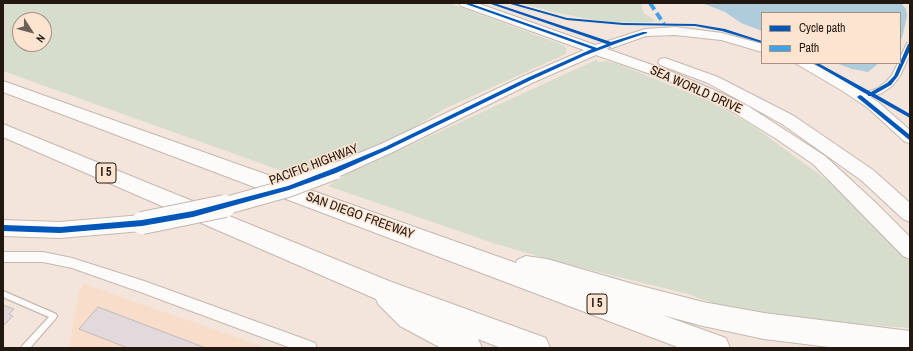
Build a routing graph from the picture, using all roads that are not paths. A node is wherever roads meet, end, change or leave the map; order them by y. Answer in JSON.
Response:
{"nodes":[{"id":1,"x":465,"y":3,"type":"edge"},
{"id":2,"x":490,"y":3,"type":"edge"},
{"id":3,"x":612,"y":44,"type":"junction"},
{"id":4,"x":910,"y":45,"type":"edge"},
{"id":5,"x":761,"y":48,"type":"edge"},
{"id":6,"x":596,"y":49,"type":"junction"},
{"id":7,"x":803,"y":64,"type":"edge"},
{"id":8,"x":3,"y":78,"type":"edge"},
{"id":9,"x":3,"y":86,"type":"edge"},
{"id":10,"x":860,"y":97,"type":"junction"},
{"id":11,"x":61,"y":106,"type":"junction"},
{"id":12,"x":3,"y":130,"type":"edge"},
{"id":13,"x":910,"y":138,"type":"edge"},
{"id":14,"x":910,"y":214,"type":"edge"},
{"id":15,"x":3,"y":228,"type":"edge"},
{"id":16,"x":910,"y":250,"type":"edge"},
{"id":17,"x":3,"y":257,"type":"edge"},
{"id":18,"x":478,"y":259,"type":"junction"},
{"id":19,"x":381,"y":290,"type":"junction"},
{"id":20,"x":3,"y":294,"type":"edge"},
{"id":21,"x":910,"y":344,"type":"edge"},
{"id":22,"x":25,"y":348,"type":"edge"},
{"id":23,"x":310,"y":348,"type":"edge"},
{"id":24,"x":468,"y":348,"type":"edge"},
{"id":25,"x":536,"y":348,"type":"edge"},
{"id":26,"x":716,"y":348,"type":"edge"}],
"edges":[{"from":1,"to":6,"type":"main road","name":"SEA WORLD DRIVE"},
{"from":2,"to":3,"type":"main road","name":"SEA WORLD DRIVE"},
{"from":3,"to":5,"type":"main road"},
{"from":3,"to":6,"type":"main road","name":"PACIFIC HIGHWAY"},
{"from":3,"to":14,"type":"main road","name":"SEA WORLD DRIVE"},
{"from":4,"to":10,"type":"street"},
{"from":6,"to":15,"type":"main road","name":"PACIFIC HIGHWAY","bridge":true},
{"from":6,"to":16,"type":"main road","name":"SEA WORLD DRIVE"},
{"from":7,"to":10,"type":"main road"},
{"from":8,"to":11,"type":"highway"},
{"from":9,"to":11,"type":"highway","name":"SAN DIEGO FREEWAY","number":"I 5"},
{"from":10,"to":13,"type":"main road"},
{"from":11,"to":18,"type":"highway","name":"SAN DIEGO FREEWAY","number":"I 5"},
{"from":12,"to":19,"type":"highway","number":"I 5"},
{"from":17,"to":23,"type":"street"},
{"from":18,"to":21,"type":"highway"},
{"from":18,"to":26,"type":"highway","name":"SAN DIEGO FREEWAY","number":"I 5"},
{"from":19,"to":24,"type":"highway"},
{"from":19,"to":25,"type":"highway","number":"I 5"},
{"from":20,"to":22,"type":"lane"}]}
